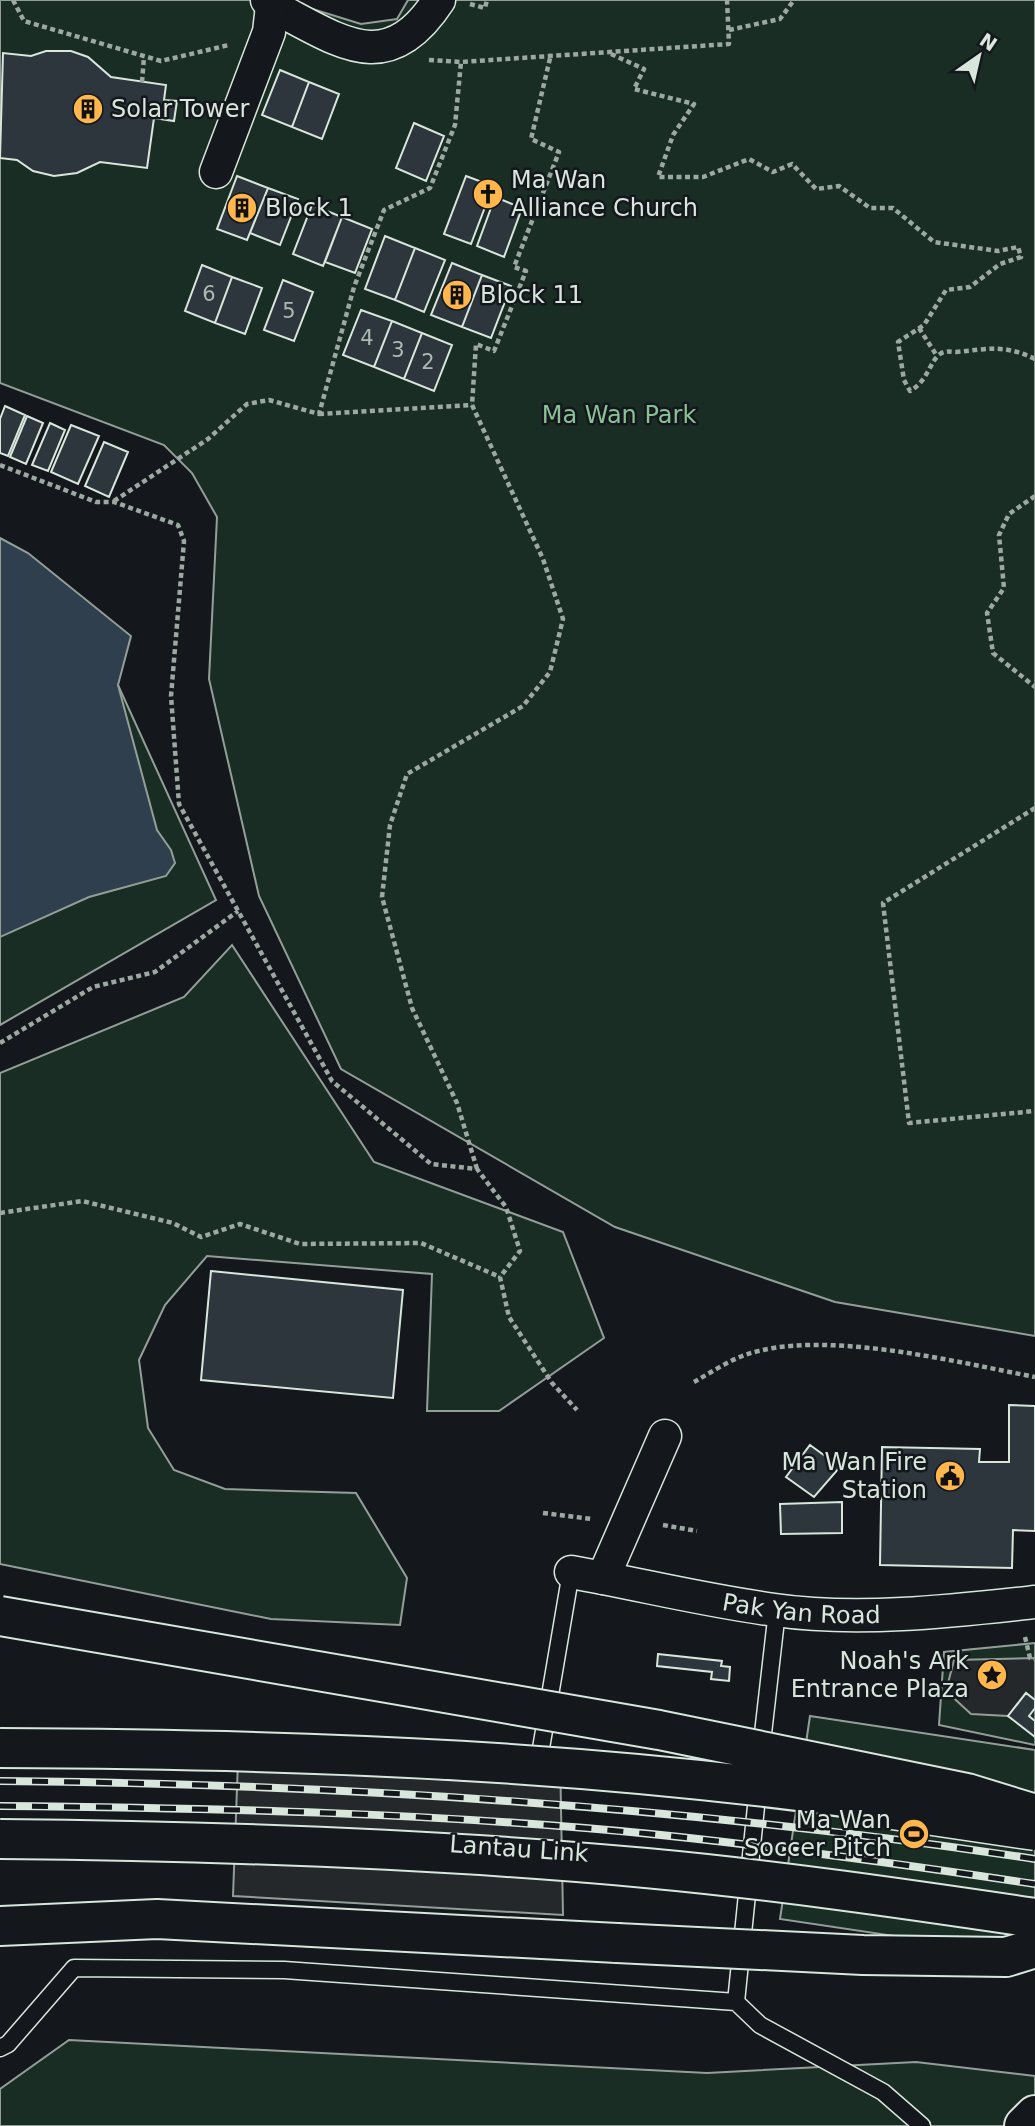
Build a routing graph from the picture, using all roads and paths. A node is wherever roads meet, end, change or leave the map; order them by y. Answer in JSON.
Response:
{"nodes":[{"id":1,"x":13,"y":0,"type":"edge"},
{"id":2,"x":439,"y":0,"type":"edge"},
{"id":3,"x":727,"y":0,"type":"edge"},
{"id":4,"x":794,"y":0,"type":"edge"},
{"id":5,"x":269,"y":3,"type":"edge"},
{"id":6,"x":729,"y":30,"type":"junction"},
{"id":7,"x":403,"y":42,"type":"junction"},
{"id":8,"x":229,"y":45,"type":"dead end"},
{"id":9,"x":551,"y":54,"type":"junction"},
{"id":10,"x":611,"y":54,"type":"junction"},
{"id":11,"x":144,"y":57,"type":"junction"},
{"id":12,"x":461,"y":62,"type":"junction"},
{"id":13,"x":142,"y":82,"type":"dead end"},
{"id":14,"x":216,"y":172,"type":"dead end"},
{"id":15,"x":919,"y":328,"type":"junction"},
{"id":16,"x":937,"y":356,"type":"junction"},
{"id":17,"x":1035,"y":359,"type":"edge"},
{"id":18,"x":472,"y":405,"type":"junction"},
{"id":19,"x":319,"y":414,"type":"junction"},
{"id":20,"x":0,"y":465,"type":"edge"},
{"id":21,"x":1035,"y":496,"type":"edge"},
{"id":22,"x":114,"y":502,"type":"junction"},
{"id":23,"x":1035,"y":687,"type":"edge"},
{"id":24,"x":1035,"y":808,"type":"edge"},
{"id":25,"x":238,"y":911,"type":"junction"},
{"id":26,"x":0,"y":1043,"type":"edge"},
{"id":27,"x":1035,"y":1111,"type":"edge"},
{"id":28,"x":477,"y":1169,"type":"junction"},
{"id":29,"x":0,"y":1213,"type":"edge"},
{"id":30,"x":500,"y":1278,"type":"junction"},
{"id":31,"x":1035,"y":1377,"type":"edge"},
{"id":32,"x":694,"y":1382,"type":"dead end"},
{"id":33,"x":577,"y":1410,"type":"dead end"},
{"id":34,"x":665,"y":1436,"type":"dead end"},
{"id":35,"x":571,"y":1572,"type":"joint"},
{"id":36,"x":603,"y":1578,"type":"junction"},
{"id":37,"x":777,"y":1611,"type":"junction"},
{"id":38,"x":0,"y":1616,"type":"edge"},
{"id":39,"x":1029,"y":1616,"type":"edge"},
{"id":40,"x":1035,"y":1659,"type":"edge"},
{"id":41,"x":0,"y":1748,"type":"edge"},
{"id":42,"x":540,"y":1754,"type":"dead end"},
{"id":43,"x":0,"y":1757,"type":"edge"},
{"id":44,"x":1035,"y":1814,"type":"edge"},
{"id":45,"x":1035,"y":1825,"type":"edge"},
{"id":46,"x":0,"y":1830,"type":"edge"},
{"id":47,"x":1035,"y":1834,"type":"edge"},
{"id":48,"x":0,"y":1839,"type":"edge"},
{"id":49,"x":1035,"y":1909,"type":"edge"},
{"id":50,"x":1035,"y":1918,"type":"edge"},
{"id":51,"x":0,"y":1926,"type":"edge"},
{"id":52,"x":1035,"y":1948,"type":"edge"},
{"id":53,"x":736,"y":2002,"type":"junction"},
{"id":54,"x":0,"y":2048,"type":"edge"},
{"id":55,"x":1035,"y":2115,"type":"edge"},
{"id":56,"x":922,"y":2126,"type":"edge"},
{"id":57,"x":1024,"y":2126,"type":"edge"}],
"edges":[{"from":1,"to":11,"type":"path"},
{"from":2,"to":7,"type":"street"},
{"from":3,"to":6,"type":"path"},
{"from":4,"to":6,"type":"path"},
{"from":5,"to":7,"type":"street"},
{"from":5,"to":14,"type":"street"},
{"from":6,"to":10,"type":"path"},
{"from":7,"to":12,"type":"path"},
{"from":8,"to":11,"type":"path"},
{"from":9,"to":10,"type":"path"},
{"from":9,"to":12,"type":"path"},
{"from":9,"to":18,"type":"path"},
{"from":10,"to":15,"type":"path"},
{"from":11,"to":13,"type":"path"},
{"from":12,"to":19,"type":"path"},
{"from":15,"to":16,"type":"path"},
{"from":15,"to":16,"type":"path"},
{"from":16,"to":17,"type":"path"},
{"from":18,"to":19,"type":"path"},
{"from":18,"to":28,"type":"path"},
{"from":19,"to":22,"type":"path"},
{"from":20,"to":22,"type":"path"},
{"from":21,"to":23,"type":"path"},
{"from":22,"to":25,"type":"path"},
{"from":24,"to":27,"type":"path"},
{"from":25,"to":26,"type":"path"},
{"from":25,"to":28,"type":"path"},
{"from":28,"to":30,"type":"path"},
{"from":29,"to":30,"type":"path"},
{"from":30,"to":33,"type":"path"},
{"from":31,"to":32,"type":"path"},
{"from":34,"to":36,"type":"street"},
{"from":35,"to":36,"type":"street","name":"Pak Yan Road"},
{"from":35,"to":42,"type":"lane"},
{"from":36,"to":37,"type":"street","name":"Pak Yan Road"},
{"from":37,"to":39,"type":"street","name":"Pak Yan Road"},
{"from":37,"to":53,"type":"lane"},
{"from":38,"to":44,"type":"highway","bridge":true},
{"from":39,"to":40,"type":"path"},
{"from":41,"to":45,"type":"highway","bridge":true},
{"from":43,"to":47,"type":"street","bridge":true},
{"from":46,"to":49,"type":"street","name":"Lantau Link"},
{"from":48,"to":50,"type":"highway","name":"Lantau Link","bridge":true},
{"from":51,"to":52,"type":"highway","bridge":true},
{"from":53,"to":54,"type":"lane"},
{"from":53,"to":56,"type":"lane"},
{"from":55,"to":57,"type":"highway"}]}
